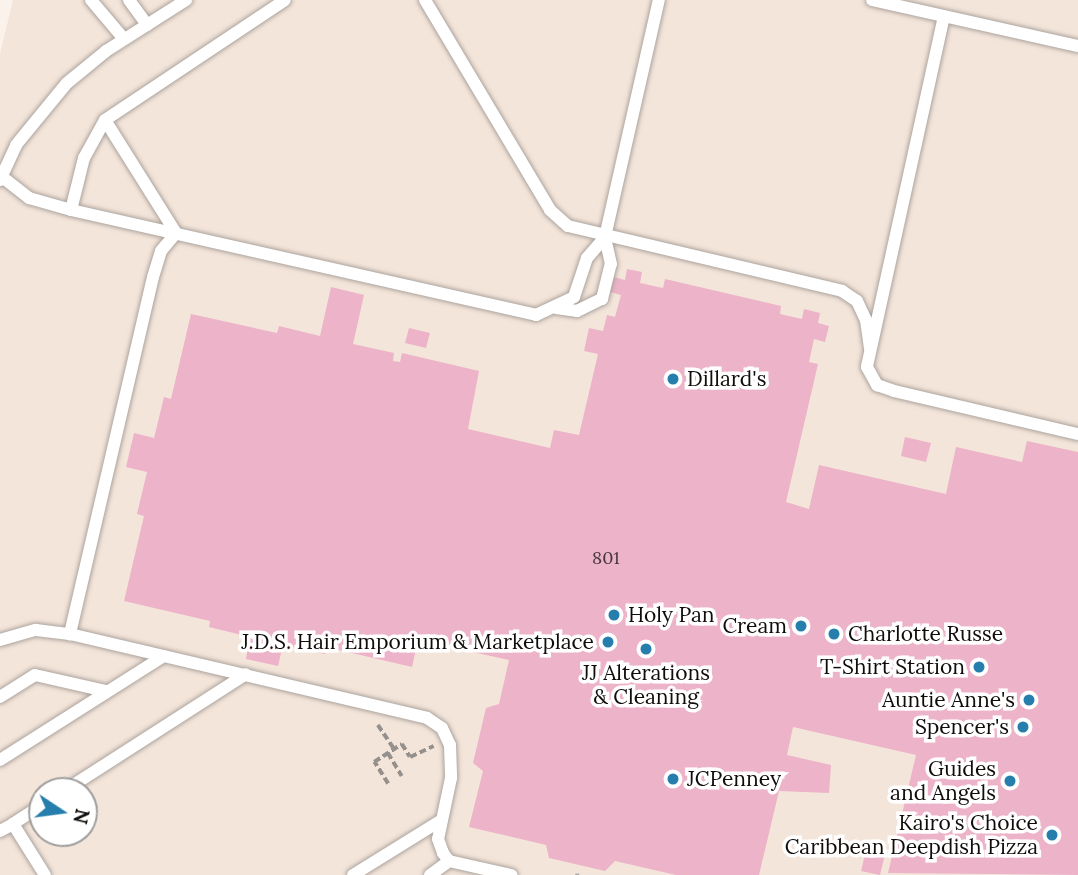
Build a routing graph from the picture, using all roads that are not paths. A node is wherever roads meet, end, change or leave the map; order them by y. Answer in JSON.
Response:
{"nodes":[{"id":1,"x":91,"y":0,"type":"edge"},
{"id":2,"x":129,"y":0,"type":"edge"},
{"id":3,"x":186,"y":0,"type":"edge"},
{"id":4,"x":285,"y":0,"type":"edge"},
{"id":5,"x":425,"y":0,"type":"edge"},
{"id":6,"x":659,"y":0,"type":"edge"},
{"id":7,"x":873,"y":0,"type":"edge"},
{"id":8,"x":944,"y":16,"type":"junction"},
{"id":9,"x":148,"y":25,"type":"junction"},
{"id":10,"x":124,"y":39,"type":"junction"},
{"id":11,"x":1078,"y":46,"type":"edge"},
{"id":12,"x":105,"y":120,"type":"junction"},
{"id":13,"x":1,"y":178,"type":"edge"},
{"id":14,"x":71,"y":211,"type":"junction"},
{"id":15,"x":176,"y":233,"type":"junction"},
{"id":16,"x":605,"y":237,"type":"junction"},
{"id":17,"x":556,"y":308,"type":"junction"},
{"id":18,"x":870,"y":348,"type":"junction"},
{"id":19,"x":1078,"y":434,"type":"edge"},
{"id":20,"x":70,"y":634,"type":"junction"},
{"id":21,"x":3,"y":636,"type":"edge"},
{"id":22,"x":163,"y":656,"type":"junction"},
{"id":23,"x":246,"y":674,"type":"junction"},
{"id":24,"x":106,"y":691,"type":"junction"},
{"id":25,"x":0,"y":697,"type":"edge"},
{"id":26,"x":0,"y":760,"type":"edge"},
{"id":27,"x":86,"y":777,"type":"edge"},
{"id":28,"x":28,"y":814,"type":"edge"},
{"id":29,"x":440,"y":821,"type":"junction"},
{"id":30,"x":13,"y":824,"type":"junction"},
{"id":31,"x":0,"y":831,"type":"edge"},
{"id":32,"x":449,"y":861,"type":"junction"},
{"id":33,"x":45,"y":875,"type":"edge"},
{"id":34,"x":353,"y":875,"type":"edge"},
{"id":35,"x":430,"y":875,"type":"edge"},
{"id":36,"x":511,"y":875,"type":"edge"}],
"edges":[{"from":1,"to":10,"type":"lane"},
{"from":2,"to":9,"type":"lane"},
{"from":3,"to":9,"type":"lane"},
{"from":4,"to":12,"type":"lane"},
{"from":5,"to":16,"type":"lane"},
{"from":6,"to":16,"type":"lane"},
{"from":7,"to":8,"type":"lane"},
{"from":8,"to":11,"type":"lane"},
{"from":8,"to":18,"type":"lane"},
{"from":9,"to":10,"type":"lane"},
{"from":10,"to":13,"type":"lane"},
{"from":12,"to":14,"type":"lane"},
{"from":12,"to":15,"type":"lane"},
{"from":13,"to":14,"type":"lane"},
{"from":14,"to":15,"type":"lane"},
{"from":15,"to":17,"type":"lane"},
{"from":15,"to":20,"type":"lane"},
{"from":16,"to":17,"type":"lane"},
{"from":16,"to":17,"type":"lane"},
{"from":16,"to":18,"type":"lane"},
{"from":18,"to":19,"type":"lane"},
{"from":20,"to":21,"type":"lane"},
{"from":20,"to":22,"type":"lane"},
{"from":22,"to":23,"type":"lane"},
{"from":22,"to":24,"type":"lane"},
{"from":23,"to":27,"type":"lane"},
{"from":23,"to":29,"type":"lane"},
{"from":24,"to":25,"type":"lane"},
{"from":24,"to":26,"type":"lane"},
{"from":28,"to":30,"type":"lane"},
{"from":29,"to":32,"type":"lane"},
{"from":29,"to":34,"type":"lane"},
{"from":30,"to":31,"type":"lane"},
{"from":30,"to":33,"type":"lane"},
{"from":32,"to":35,"type":"lane"},
{"from":32,"to":36,"type":"lane"}]}
